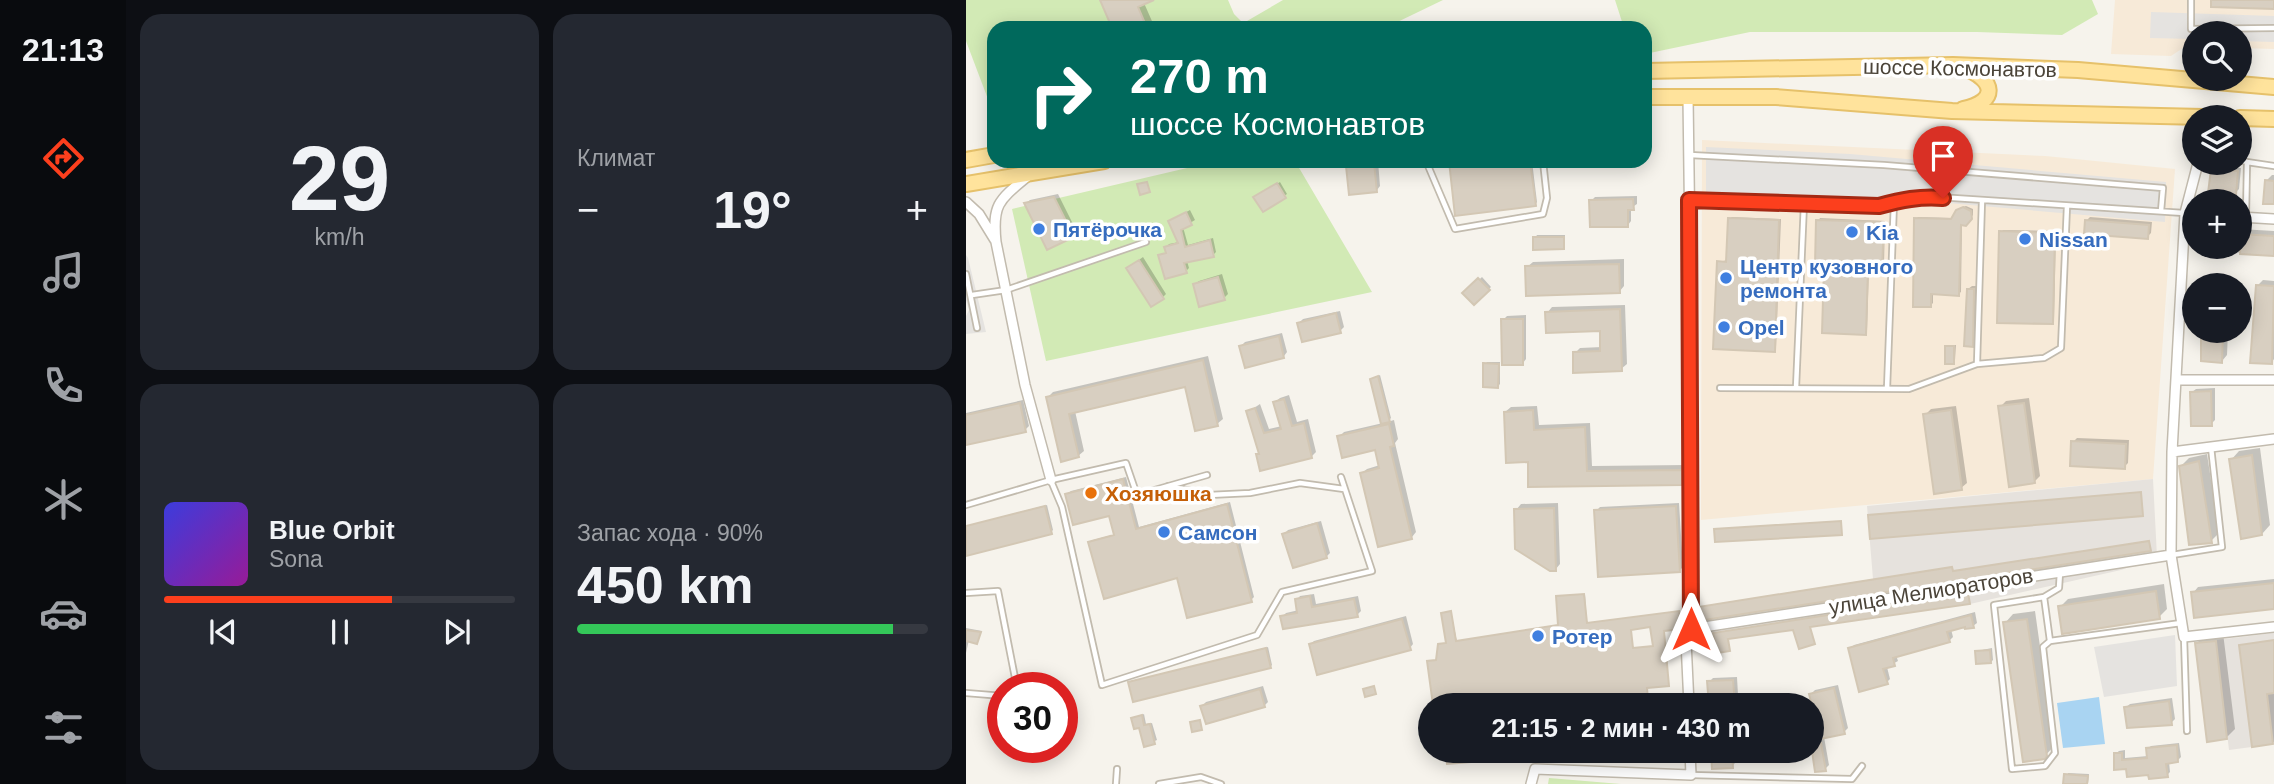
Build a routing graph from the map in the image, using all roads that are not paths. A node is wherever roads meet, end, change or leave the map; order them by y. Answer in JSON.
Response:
{"nodes":[{"id":1,"x":2191,"y":0,"type":"edge"},
{"id":2,"x":2274,"y":28,"type":"edge"},
{"id":3,"x":1953,"y":65,"type":"junction"},
{"id":4,"x":1652,"y":71,"type":"edge"},
{"id":5,"x":2274,"y":88,"type":"edge"},
{"id":6,"x":1652,"y":97,"type":"edge"},
{"id":7,"x":1688,"y":97,"type":"junction"},
{"id":8,"x":1952,"y":111,"type":"junction"},
{"id":9,"x":2252,"y":118,"type":"edge"},
{"id":10,"x":2274,"y":118,"type":"edge"},
{"id":11,"x":2182,"y":119,"type":"edge"},
{"id":12,"x":1690,"y":155,"type":"junction"},
{"id":13,"x":987,"y":156,"type":"edge"},
{"id":14,"x":966,"y":160,"type":"edge"},
{"id":15,"x":2252,"y":163,"type":"edge"},
{"id":16,"x":2274,"y":166,"type":"edge"},
{"id":17,"x":1064,"y":168,"type":"edge"},
{"id":18,"x":1429,"y":168,"type":"edge"},
{"id":19,"x":1544,"y":168,"type":"edge"},
{"id":20,"x":1030,"y":174,"type":"junction"},
{"id":21,"x":966,"y":184,"type":"edge"},
{"id":22,"x":1689,"y":200,"type":"junction"},
{"id":23,"x":1982,"y":200,"type":"junction"},
{"id":24,"x":966,"y":202,"type":"edge"},
{"id":25,"x":1894,"y":202,"type":"junction"},
{"id":26,"x":1804,"y":203,"type":"junction"},
{"id":27,"x":2067,"y":206,"type":"junction"},
{"id":28,"x":2161,"y":211,"type":"junction"},
{"id":29,"x":2182,"y":212,"type":"edge"},
{"id":30,"x":2252,"y":218,"type":"edge"},
{"id":31,"x":2274,"y":219,"type":"edge"},
{"id":32,"x":996,"y":242,"type":"junction"},
{"id":33,"x":1146,"y":242,"type":"dead end"},
{"id":34,"x":2186,"y":259,"type":"edge"},
{"id":35,"x":966,"y":274,"type":"edge"},
{"id":36,"x":1006,"y":290,"type":"junction"},
{"id":37,"x":972,"y":295,"type":"junction"},
{"id":38,"x":977,"y":328,"type":"dead end"},
{"id":39,"x":1977,"y":365,"type":"junction"},
{"id":40,"x":2176,"y":380,"type":"junction"},
{"id":41,"x":2274,"y":380,"type":"edge"},
{"id":42,"x":1720,"y":388,"type":"dead end"},
{"id":43,"x":1796,"y":388,"type":"junction"},
{"id":44,"x":1887,"y":388,"type":"junction"},
{"id":45,"x":2274,"y":439,"type":"edge"},
{"id":46,"x":2211,"y":447,"type":"junction"},
{"id":47,"x":2172,"y":452,"type":"junction"},
{"id":48,"x":1207,"y":475,"type":"dead end"},
{"id":49,"x":1340,"y":477,"type":"dead end"},
{"id":50,"x":1051,"y":480,"type":"junction"},
{"id":51,"x":1167,"y":486,"type":"junction"},
{"id":52,"x":1344,"y":489,"type":"junction"},
{"id":53,"x":966,"y":505,"type":"edge"},
{"id":54,"x":2171,"y":555,"type":"junction"},
{"id":55,"x":2060,"y":571,"type":"junction"},
{"id":56,"x":966,"y":593,"type":"edge"},
{"id":57,"x":2044,"y":597,"type":"junction"},
{"id":58,"x":2182,"y":623,"type":"junction"},
{"id":59,"x":2274,"y":627,"type":"edge"},
{"id":60,"x":1691,"y":629,"type":"junction"},
{"id":61,"x":2184,"y":637,"type":"junction"},
{"id":62,"x":2050,"y":641,"type":"junction"},
{"id":63,"x":1014,"y":672,"type":"edge"},
{"id":64,"x":966,"y":693,"type":"edge"},
{"id":65,"x":1688,"y":693,"type":"edge"},
{"id":66,"x":987,"y":695,"type":"edge"},
{"id":67,"x":2187,"y":731,"type":"dead end"},
{"id":68,"x":1690,"y":763,"type":"edge"},
{"id":69,"x":1862,"y":766,"type":"dead end"},
{"id":70,"x":1117,"y":769,"type":"dead end"},
{"id":71,"x":1691,"y":775,"type":"junction"},
{"id":72,"x":1116,"y":784,"type":"edge"},
{"id":73,"x":1159,"y":784,"type":"edge"},
{"id":74,"x":1221,"y":784,"type":"edge"},
{"id":75,"x":1531,"y":784,"type":"edge"}],
"edges":[{"from":1,"to":2,"type":"lane"},
{"from":3,"to":4,"type":"main road","name":"шоссе Космонавтов"},
{"from":3,"to":5,"type":"main road","name":"шоссе Космонавтов"},
{"from":3,"to":8,"type":"main road"},
{"from":6,"to":7,"type":"main road","name":"шоссе Космонавтов"},
{"from":7,"to":8,"type":"main road","name":"шоссе Космонавтов"},
{"from":7,"to":12,"type":"street"},
{"from":8,"to":11,"type":"main road","name":"шоссе Космонавтов"},
{"from":9,"to":10,"type":"main road"},
{"from":12,"to":22,"type":"street"},
{"from":12,"to":28,"type":"lane"},
{"from":13,"to":14,"type":"main road"},
{"from":15,"to":16,"type":"lane"},
{"from":17,"to":20,"type":"main road"},
{"from":18,"to":19,"type":"lane"},
{"from":20,"to":21,"type":"main road"},
{"from":20,"to":32,"type":"street"},
{"from":22,"to":26,"type":"lane"},
{"from":22,"to":60,"type":"street"},
{"from":23,"to":25,"type":"lane"},
{"from":23,"to":27,"type":"lane"},
{"from":23,"to":39,"type":"lane"},
{"from":24,"to":32,"type":"street"},
{"from":25,"to":26,"type":"lane"},
{"from":25,"to":44,"type":"lane"},
{"from":26,"to":43,"type":"lane"},
{"from":27,"to":28,"type":"lane"},
{"from":27,"to":39,"type":"lane"},
{"from":28,"to":29,"type":"lane"},
{"from":30,"to":31,"type":"street"},
{"from":32,"to":36,"type":"street"},
{"from":33,"to":36,"type":"lane"},
{"from":34,"to":40,"type":"street"},
{"from":35,"to":37,"type":"lane"},
{"from":36,"to":37,"type":"lane"},
{"from":36,"to":50,"type":"street"},
{"from":37,"to":38,"type":"lane"},
{"from":39,"to":44,"type":"lane"},
{"from":40,"to":41,"type":"street"},
{"from":40,"to":47,"type":"street"},
{"from":42,"to":43,"type":"lane"},
{"from":43,"to":44,"type":"lane"},
{"from":45,"to":46,"type":"street"},
{"from":46,"to":47,"type":"street"},
{"from":46,"to":54,"type":"lane"},
{"from":47,"to":54,"type":"street"},
{"from":48,"to":51,"type":"lane"},
{"from":49,"to":52,"type":"lane"},
{"from":50,"to":51,"type":"lane"},
{"from":50,"to":52,"type":"lane"},
{"from":50,"to":53,"type":"lane"},
{"from":51,"to":52,"type":"lane"},
{"from":54,"to":55,"type":"street","name":"улица Мелиораторов"},
{"from":54,"to":58,"type":"street"},
{"from":55,"to":57,"type":"lane"},
{"from":55,"to":60,"type":"street","name":"улица Мелиораторов"},
{"from":56,"to":63,"type":"lane"},
{"from":57,"to":62,"type":"lane","name":"улица Мелиораторов"},
{"from":57,"to":62,"type":"lane","name":"улица Мелиораторов"},
{"from":58,"to":61,"type":"street"},
{"from":58,"to":62,"type":"lane"},
{"from":59,"to":61,"type":"street"},
{"from":60,"to":65,"type":"street"},
{"from":61,"to":67,"type":"lane"},
{"from":64,"to":66,"type":"lane"},
{"from":68,"to":71,"type":"street"},
{"from":69,"to":71,"type":"lane"},
{"from":70,"to":72,"type":"lane"},
{"from":71,"to":75,"type":"street"},
{"from":73,"to":74,"type":"lane"}]}
